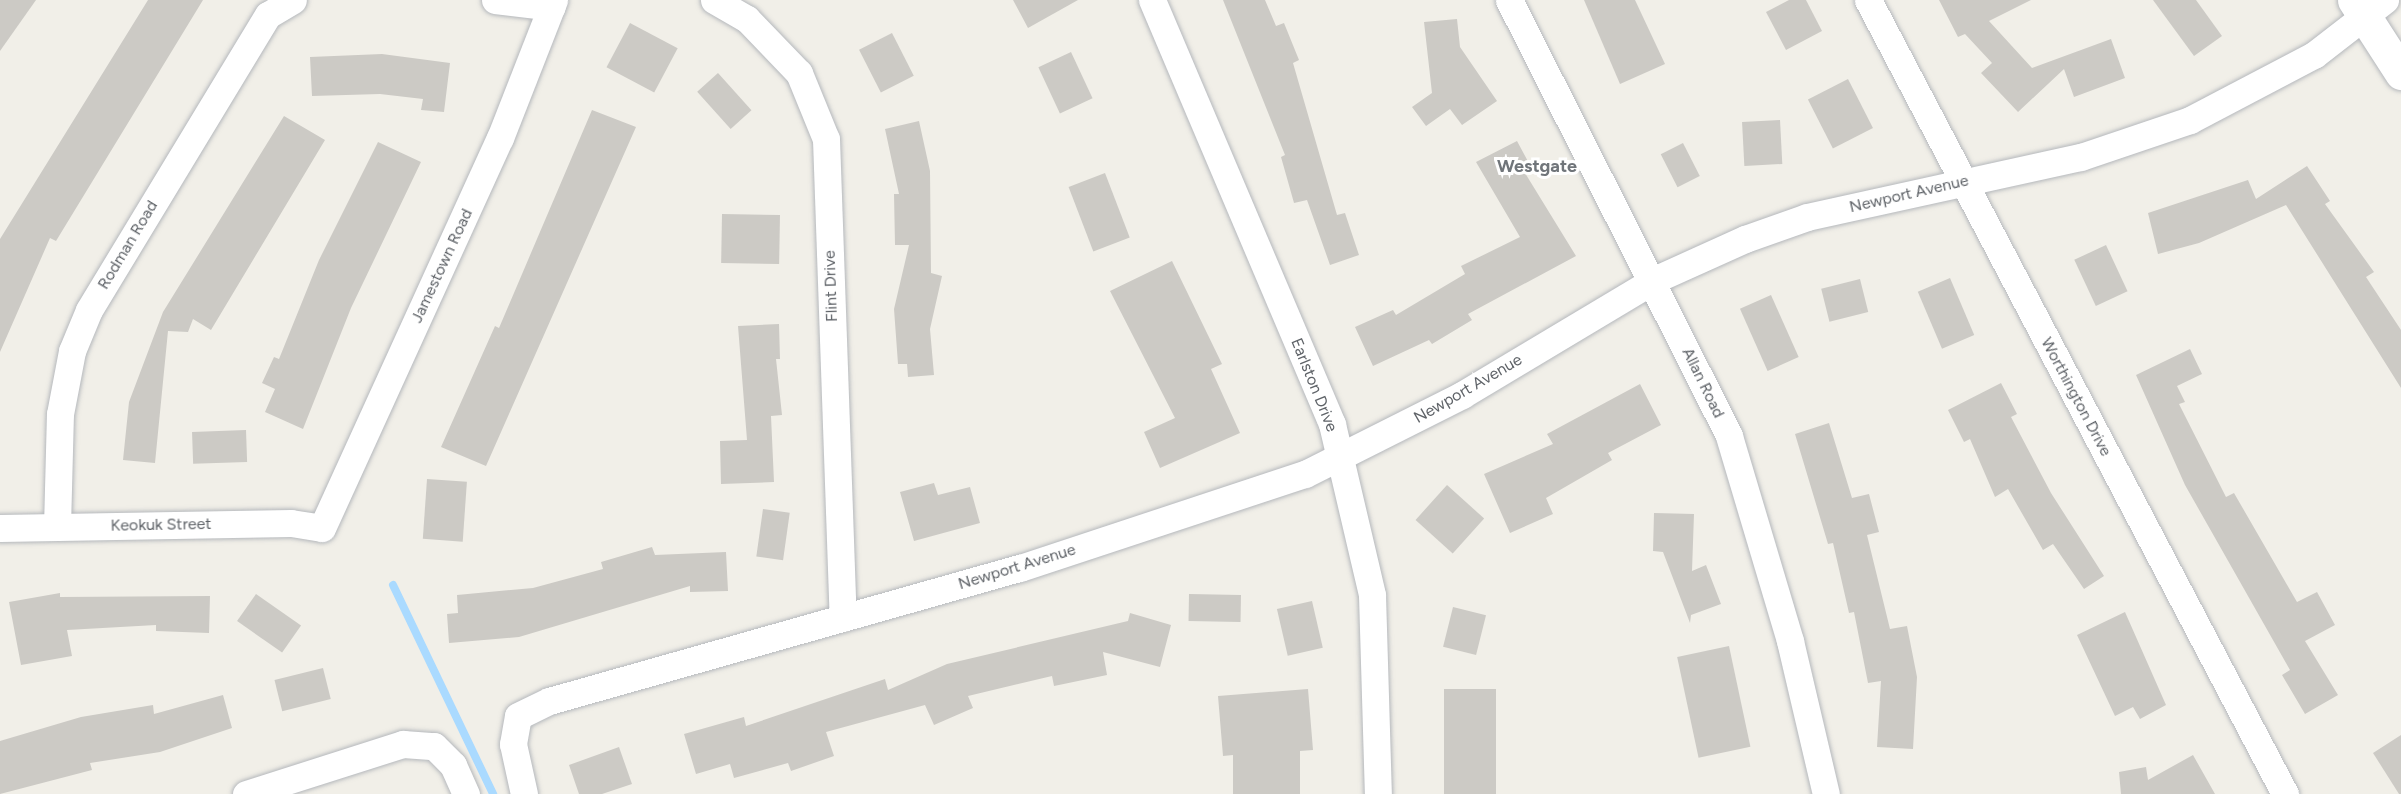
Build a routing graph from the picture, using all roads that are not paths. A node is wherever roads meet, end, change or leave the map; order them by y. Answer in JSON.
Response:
{"nodes":[{"id":1,"x":292,"y":0,"type":"edge"},
{"id":2,"x":495,"y":0,"type":"edge"},
{"id":3,"x":714,"y":0,"type":"edge"},
{"id":4,"x":1152,"y":0,"type":"edge"},
{"id":5,"x":1509,"y":0,"type":"edge"},
{"id":6,"x":1868,"y":0,"type":"edge"},
{"id":7,"x":553,"y":3,"type":"edge"},
{"id":8,"x":2368,"y":6,"type":"edge"},
{"id":9,"x":2401,"y":73,"type":"edge"},
{"id":10,"x":1963,"y":181,"type":"junction"},
{"id":11,"x":1654,"y":280,"type":"junction"},
{"id":12,"x":1341,"y":457,"type":"junction"},
{"id":13,"x":57,"y":527,"type":"junction"},
{"id":14,"x":0,"y":528,"type":"edge"},
{"id":15,"x":322,"y":528,"type":"joint"},
{"id":16,"x":843,"y":618,"type":"junction"},
{"id":17,"x":246,"y":794,"type":"edge"},
{"id":18,"x":466,"y":794,"type":"edge"},
{"id":19,"x":524,"y":794,"type":"edge"},
{"id":20,"x":1378,"y":794,"type":"edge"},
{"id":21,"x":1826,"y":794,"type":"edge"},
{"id":22,"x":2285,"y":794,"type":"edge"}],
"edges":[{"from":1,"to":13,"type":"street","name":"Rodman Road"},
{"from":2,"to":7,"type":"street"},
{"from":3,"to":16,"type":"street","name":"Flint Drive"},
{"from":4,"to":12,"type":"street","name":"Earlston Drive"},
{"from":5,"to":11,"type":"street","name":"Allan Road"},
{"from":6,"to":10,"type":"street","name":"Worthington Drive"},
{"from":7,"to":15,"type":"street","name":"Jamestown Road"},
{"from":8,"to":9,"type":"main road"},
{"from":8,"to":10,"type":"street","name":"Newport Avenue"},
{"from":10,"to":11,"type":"street","name":"Newport Avenue"},
{"from":10,"to":22,"type":"street","name":"Worthington Drive"},
{"from":11,"to":12,"type":"street","name":"Newport Avenue"},
{"from":11,"to":21,"type":"street","name":"Allan Road"},
{"from":12,"to":16,"type":"street","name":"Newport Avenue"},
{"from":12,"to":20,"type":"street","name":"Earlston Drive"},
{"from":13,"to":14,"type":"street","name":"Keokuk Street"},
{"from":13,"to":15,"type":"street","name":"Keokuk Street"},
{"from":16,"to":19,"type":"street","name":"Newport Avenue"},
{"from":17,"to":18,"type":"street"}]}
